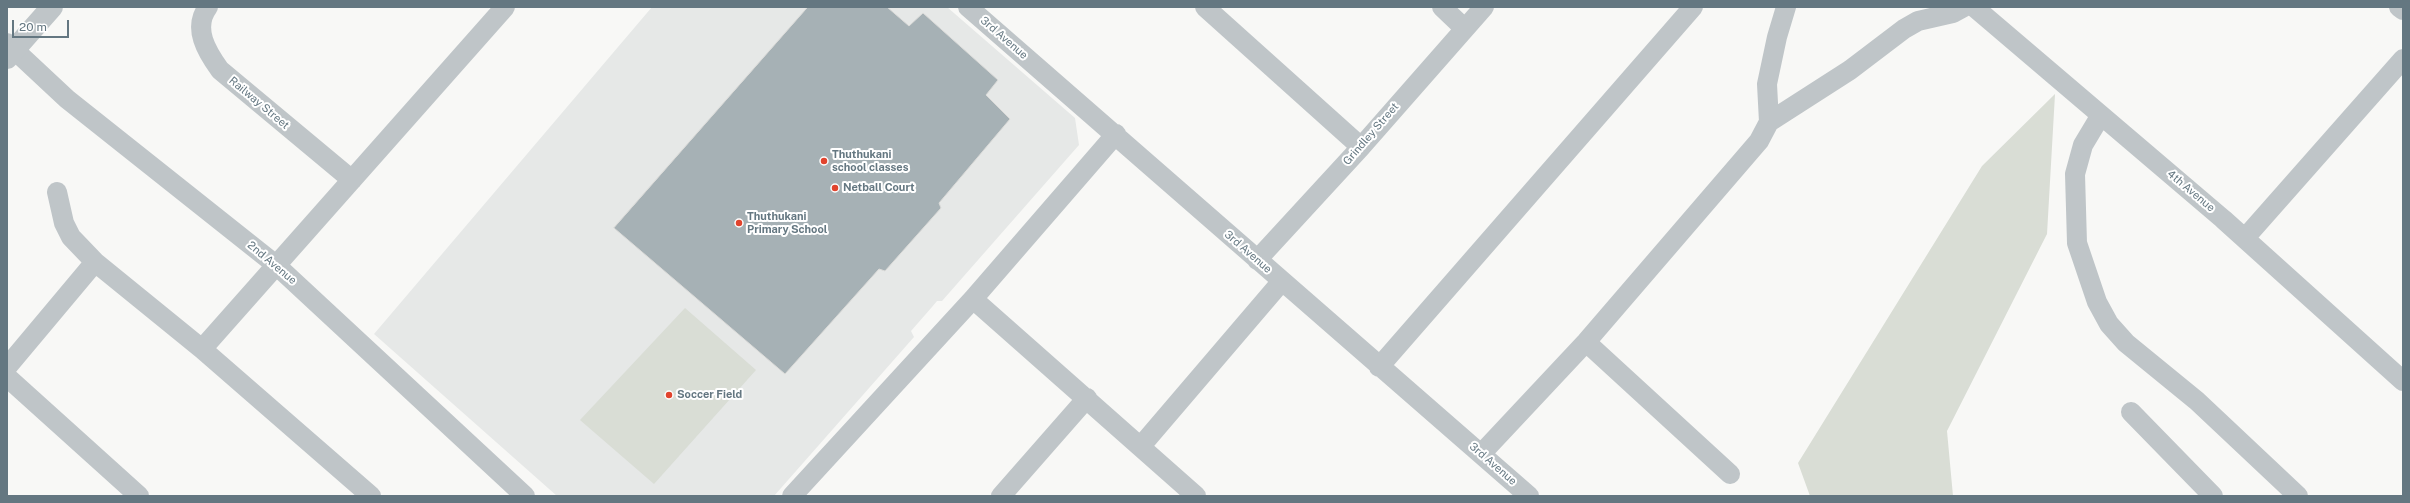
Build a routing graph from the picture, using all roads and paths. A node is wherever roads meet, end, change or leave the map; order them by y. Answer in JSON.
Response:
{"nodes":[{"id":1,"x":52,"y":7,"type":"edge"},
{"id":2,"x":208,"y":7,"type":"edge"},
{"id":3,"x":505,"y":7,"type":"edge"},
{"id":4,"x":968,"y":7,"type":"edge"},
{"id":5,"x":1205,"y":7,"type":"edge"},
{"id":6,"x":1442,"y":7,"type":"edge"},
{"id":7,"x":1484,"y":7,"type":"edge"},
{"id":8,"x":1693,"y":7,"type":"edge"},
{"id":9,"x":1786,"y":7,"type":"edge"},
{"id":10,"x":1964,"y":7,"type":"edge"},
{"id":11,"x":1974,"y":7,"type":"edge"},
{"id":12,"x":2398,"y":7,"type":"edge"},
{"id":13,"x":2403,"y":10,"type":"edge"},
{"id":14,"x":1464,"y":28,"type":"junction"},
{"id":15,"x":10,"y":50,"type":"edge"},
{"id":16,"x":2403,"y":59,"type":"edge"},
{"id":17,"x":2101,"y":115,"type":"junction"},
{"id":18,"x":1769,"y":122,"type":"junction"},
{"id":19,"x":1116,"y":134,"type":"junction"},
{"id":20,"x":1361,"y":147,"type":"junction"},
{"id":21,"x":352,"y":180,"type":"junction"},
{"id":22,"x":57,"y":192,"type":"dead end"},
{"id":23,"x":2244,"y":238,"type":"junction"},
{"id":24,"x":1257,"y":260,"type":"junction"},
{"id":25,"x":95,"y":262,"type":"junction"},
{"id":26,"x":276,"y":265,"type":"junction"},
{"id":27,"x":1282,"y":281,"type":"junction"},
{"id":28,"x":973,"y":299,"type":"junction"},
{"id":29,"x":1586,"y":342,"type":"junction"},
{"id":30,"x":202,"y":349,"type":"junction"},
{"id":31,"x":7,"y":367,"type":"edge"},
{"id":32,"x":1378,"y":367,"type":"junction"},
{"id":33,"x":7,"y":378,"type":"edge"},
{"id":34,"x":2403,"y":381,"type":"edge"},
{"id":35,"x":1087,"y":398,"type":"junction"},
{"id":36,"x":2131,"y":412,"type":"dead end"},
{"id":37,"x":1141,"y":446,"type":"junction"},
{"id":38,"x":1481,"y":454,"type":"junction"},
{"id":39,"x":1730,"y":474,"type":"dead end"},
{"id":40,"x":518,"y":494,"type":"edge"},
{"id":41,"x":139,"y":496,"type":"edge"},
{"id":42,"x":371,"y":496,"type":"edge"},
{"id":43,"x":792,"y":496,"type":"edge"},
{"id":44,"x":1001,"y":496,"type":"edge"},
{"id":45,"x":1196,"y":496,"type":"edge"},
{"id":46,"x":1529,"y":496,"type":"edge"},
{"id":47,"x":2213,"y":496,"type":"edge"},
{"id":48,"x":2298,"y":496,"type":"edge"}],
"edges":[{"from":1,"to":15,"type":"street"},
{"from":2,"to":21,"type":"street","name":"Railway Street"},
{"from":3,"to":21,"type":"street"},
{"from":4,"to":19,"type":"street","name":"3rd Avenue"},
{"from":5,"to":20,"type":"street"},
{"from":6,"to":14,"type":"street"},
{"from":7,"to":14,"type":"street","name":"Grindley Street"},
{"from":8,"to":32,"type":"street"},
{"from":9,"to":18,"type":"street"},
{"from":10,"to":18,"type":"street"},
{"from":11,"to":17,"type":"street","name":"4th Avenue"},
{"from":12,"to":13,"type":"street"},
{"from":14,"to":20,"type":"street","name":"Grindley Street"},
{"from":15,"to":26,"type":"street","name":"2nd Avenue"},
{"from":16,"to":23,"type":"street"},
{"from":17,"to":23,"type":"street","name":"4th Avenue"},
{"from":17,"to":48,"type":"street"},
{"from":18,"to":29,"type":"street"},
{"from":19,"to":24,"type":"street","name":"3rd Avenue"},
{"from":19,"to":28,"type":"street"},
{"from":20,"to":24,"type":"street","name":"Grindley Street"},
{"from":21,"to":26,"type":"street"},
{"from":22,"to":25,"type":"street"},
{"from":23,"to":34,"type":"street","name":"4th Avenue"},
{"from":24,"to":27,"type":"street","name":"3rd Avenue"},
{"from":25,"to":30,"type":"street"},
{"from":25,"to":31,"type":"street"},
{"from":26,"to":30,"type":"street"},
{"from":26,"to":40,"type":"street","name":"2nd Avenue"},
{"from":27,"to":32,"type":"street","name":"3rd Avenue"},
{"from":27,"to":37,"type":"street"},
{"from":28,"to":35,"type":"street"},
{"from":28,"to":43,"type":"street"},
{"from":29,"to":38,"type":"street"},
{"from":29,"to":39,"type":"street"},
{"from":30,"to":42,"type":"street"},
{"from":32,"to":38,"type":"street","name":"3rd Avenue"},
{"from":33,"to":41,"type":"street"},
{"from":35,"to":37,"type":"street"},
{"from":35,"to":44,"type":"street"},
{"from":36,"to":47,"type":"street"},
{"from":37,"to":45,"type":"street"},
{"from":38,"to":46,"type":"street","name":"3rd Avenue"}]}
